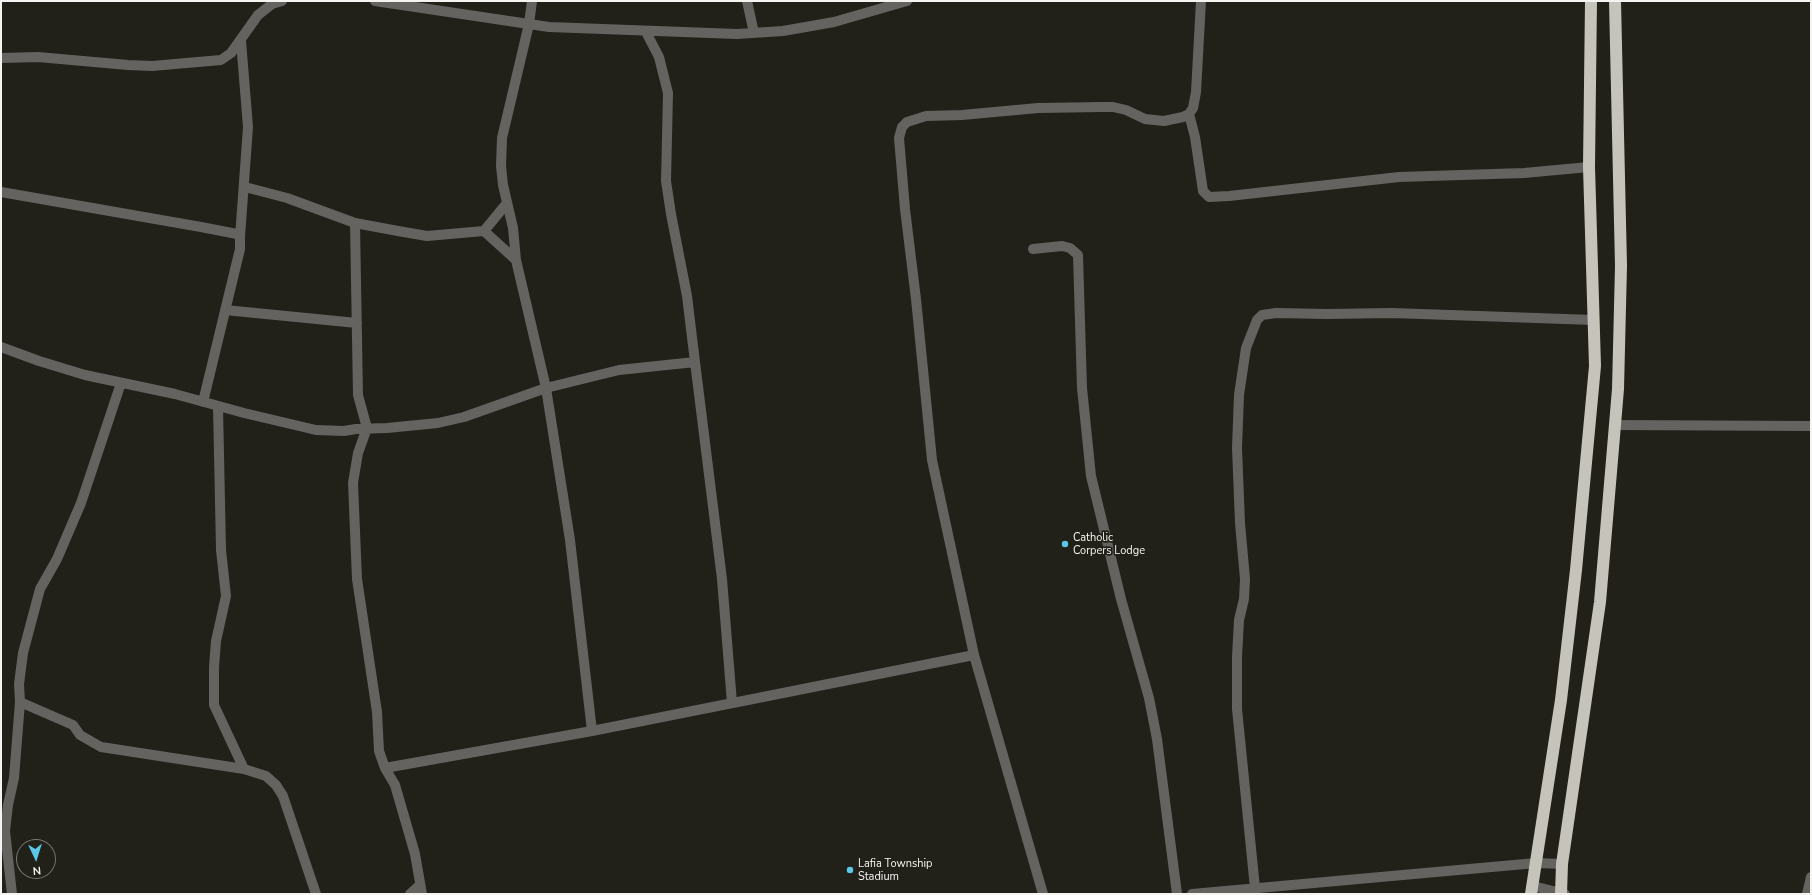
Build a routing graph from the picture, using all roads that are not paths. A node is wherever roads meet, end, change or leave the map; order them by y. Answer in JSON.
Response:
{"nodes":[{"id":1,"x":282,"y":1,"type":"edge"},
{"id":2,"x":375,"y":1,"type":"edge"},
{"id":3,"x":532,"y":1,"type":"edge"},
{"id":4,"x":747,"y":1,"type":"edge"},
{"id":5,"x":907,"y":1,"type":"edge"},
{"id":6,"x":1201,"y":1,"type":"edge"},
{"id":7,"x":1591,"y":1,"type":"edge"},
{"id":8,"x":1615,"y":1,"type":"edge"},
{"id":9,"x":529,"y":24,"type":"junction"},
{"id":10,"x":646,"y":32,"type":"junction"},
{"id":11,"x":754,"y":33,"type":"junction"},
{"id":12,"x":241,"y":41,"type":"junction"},
{"id":13,"x":1,"y":58,"type":"edge"},
{"id":14,"x":1189,"y":114,"type":"junction"},
{"id":15,"x":1589,"y":167,"type":"junction"},
{"id":16,"x":245,"y":186,"type":"junction"},
{"id":17,"x":1,"y":192,"type":"edge"},
{"id":18,"x":506,"y":203,"type":"junction"},
{"id":19,"x":355,"y":223,"type":"junction"},
{"id":20,"x":484,"y":231,"type":"junction"},
{"id":21,"x":240,"y":237,"type":"junction"},
{"id":22,"x":1033,"y":250,"type":"dead end"},
{"id":23,"x":516,"y":260,"type":"junction"},
{"id":24,"x":225,"y":310,"type":"junction"},
{"id":25,"x":1594,"y":320,"type":"junction"},
{"id":26,"x":357,"y":323,"type":"junction"},
{"id":27,"x":1,"y":347,"type":"edge"},
{"id":28,"x":695,"y":362,"type":"junction"},
{"id":29,"x":121,"y":383,"type":"junction"},
{"id":30,"x":546,"y":388,"type":"junction"},
{"id":31,"x":203,"y":402,"type":"junction"},
{"id":32,"x":218,"y":406,"type":"junction"},
{"id":33,"x":1614,"y":425,"type":"junction"},
{"id":34,"x":1811,"y":426,"type":"edge"},
{"id":35,"x":366,"y":428,"type":"junction"},
{"id":36,"x":974,"y":655,"type":"junction"},
{"id":37,"x":20,"y":702,"type":"junction"},
{"id":38,"x":732,"y":703,"type":"junction"},
{"id":39,"x":592,"y":731,"type":"junction"},
{"id":40,"x":385,"y":768,"type":"junction"},
{"id":41,"x":244,"y":769,"type":"junction"},
{"id":42,"x":1536,"y":863,"type":"junction"},
{"id":43,"x":1562,"y":864,"type":"junction"},
{"id":44,"x":1811,"y":876,"type":"edge"},
{"id":45,"x":1255,"y":888,"type":"junction"},
{"id":46,"x":421,"y":889,"type":"edge"},
{"id":47,"x":1288,"y":890,"type":"edge"},
{"id":48,"x":1532,"y":890,"type":"edge"},
{"id":49,"x":12,"y":894,"type":"edge"},
{"id":50,"x":316,"y":894,"type":"edge"},
{"id":51,"x":410,"y":894,"type":"edge"},
{"id":52,"x":1043,"y":894,"type":"edge"},
{"id":53,"x":1177,"y":894,"type":"edge"},
{"id":54,"x":1192,"y":894,"type":"edge"},
{"id":55,"x":1562,"y":894,"type":"edge"},
{"id":56,"x":1807,"y":894,"type":"edge"}],
"edges":[{"from":1,"to":12,"type":"street"},
{"from":2,"to":9,"type":"street"},
{"from":3,"to":9,"type":"street"},
{"from":4,"to":11,"type":"street"},
{"from":5,"to":11,"type":"street"},
{"from":6,"to":14,"type":"street"},
{"from":7,"to":15,"type":"highway"},
{"from":8,"to":33,"type":"highway"},
{"from":9,"to":10,"type":"street"},
{"from":9,"to":18,"type":"street"},
{"from":10,"to":11,"type":"street"},
{"from":10,"to":28,"type":"street"},
{"from":12,"to":13,"type":"street"},
{"from":12,"to":16,"type":"street"},
{"from":14,"to":15,"type":"street"},
{"from":14,"to":36,"type":"street"},
{"from":15,"to":25,"type":"highway"},
{"from":16,"to":19,"type":"street"},
{"from":16,"to":21,"type":"street"},
{"from":17,"to":21,"type":"street"},
{"from":18,"to":20,"type":"street"},
{"from":18,"to":23,"type":"street"},
{"from":19,"to":20,"type":"street"},
{"from":19,"to":26,"type":"street"},
{"from":20,"to":23,"type":"street"},
{"from":21,"to":24,"type":"street"},
{"from":22,"to":53,"type":"street"},
{"from":23,"to":30,"type":"street"},
{"from":24,"to":26,"type":"street"},
{"from":24,"to":31,"type":"street"},
{"from":25,"to":42,"type":"highway"},
{"from":25,"to":45,"type":"street"},
{"from":26,"to":35,"type":"street"},
{"from":27,"to":29,"type":"street"},
{"from":28,"to":30,"type":"street"},
{"from":28,"to":38,"type":"street"},
{"from":29,"to":31,"type":"street"},
{"from":29,"to":37,"type":"street"},
{"from":30,"to":35,"type":"street"},
{"from":30,"to":39,"type":"street"},
{"from":31,"to":32,"type":"street"},
{"from":32,"to":35,"type":"street"},
{"from":32,"to":41,"type":"street"},
{"from":33,"to":34,"type":"street"},
{"from":33,"to":43,"type":"highway"},
{"from":35,"to":40,"type":"street"},
{"from":36,"to":38,"type":"street"},
{"from":36,"to":52,"type":"street"},
{"from":37,"to":41,"type":"street"},
{"from":37,"to":49,"type":"street"},
{"from":38,"to":39,"type":"street"},
{"from":39,"to":40,"type":"street"},
{"from":40,"to":46,"type":"street"},
{"from":41,"to":50,"type":"street"},
{"from":42,"to":43,"type":"street"},
{"from":42,"to":47,"type":"street"},
{"from":42,"to":48,"type":"highway"},
{"from":43,"to":55,"type":"highway"},
{"from":44,"to":56,"type":"street"},
{"from":45,"to":47,"type":"street"},
{"from":45,"to":54,"type":"street"},
{"from":46,"to":51,"type":"street"},
{"from":48,"to":55,"type":"street"}]}
